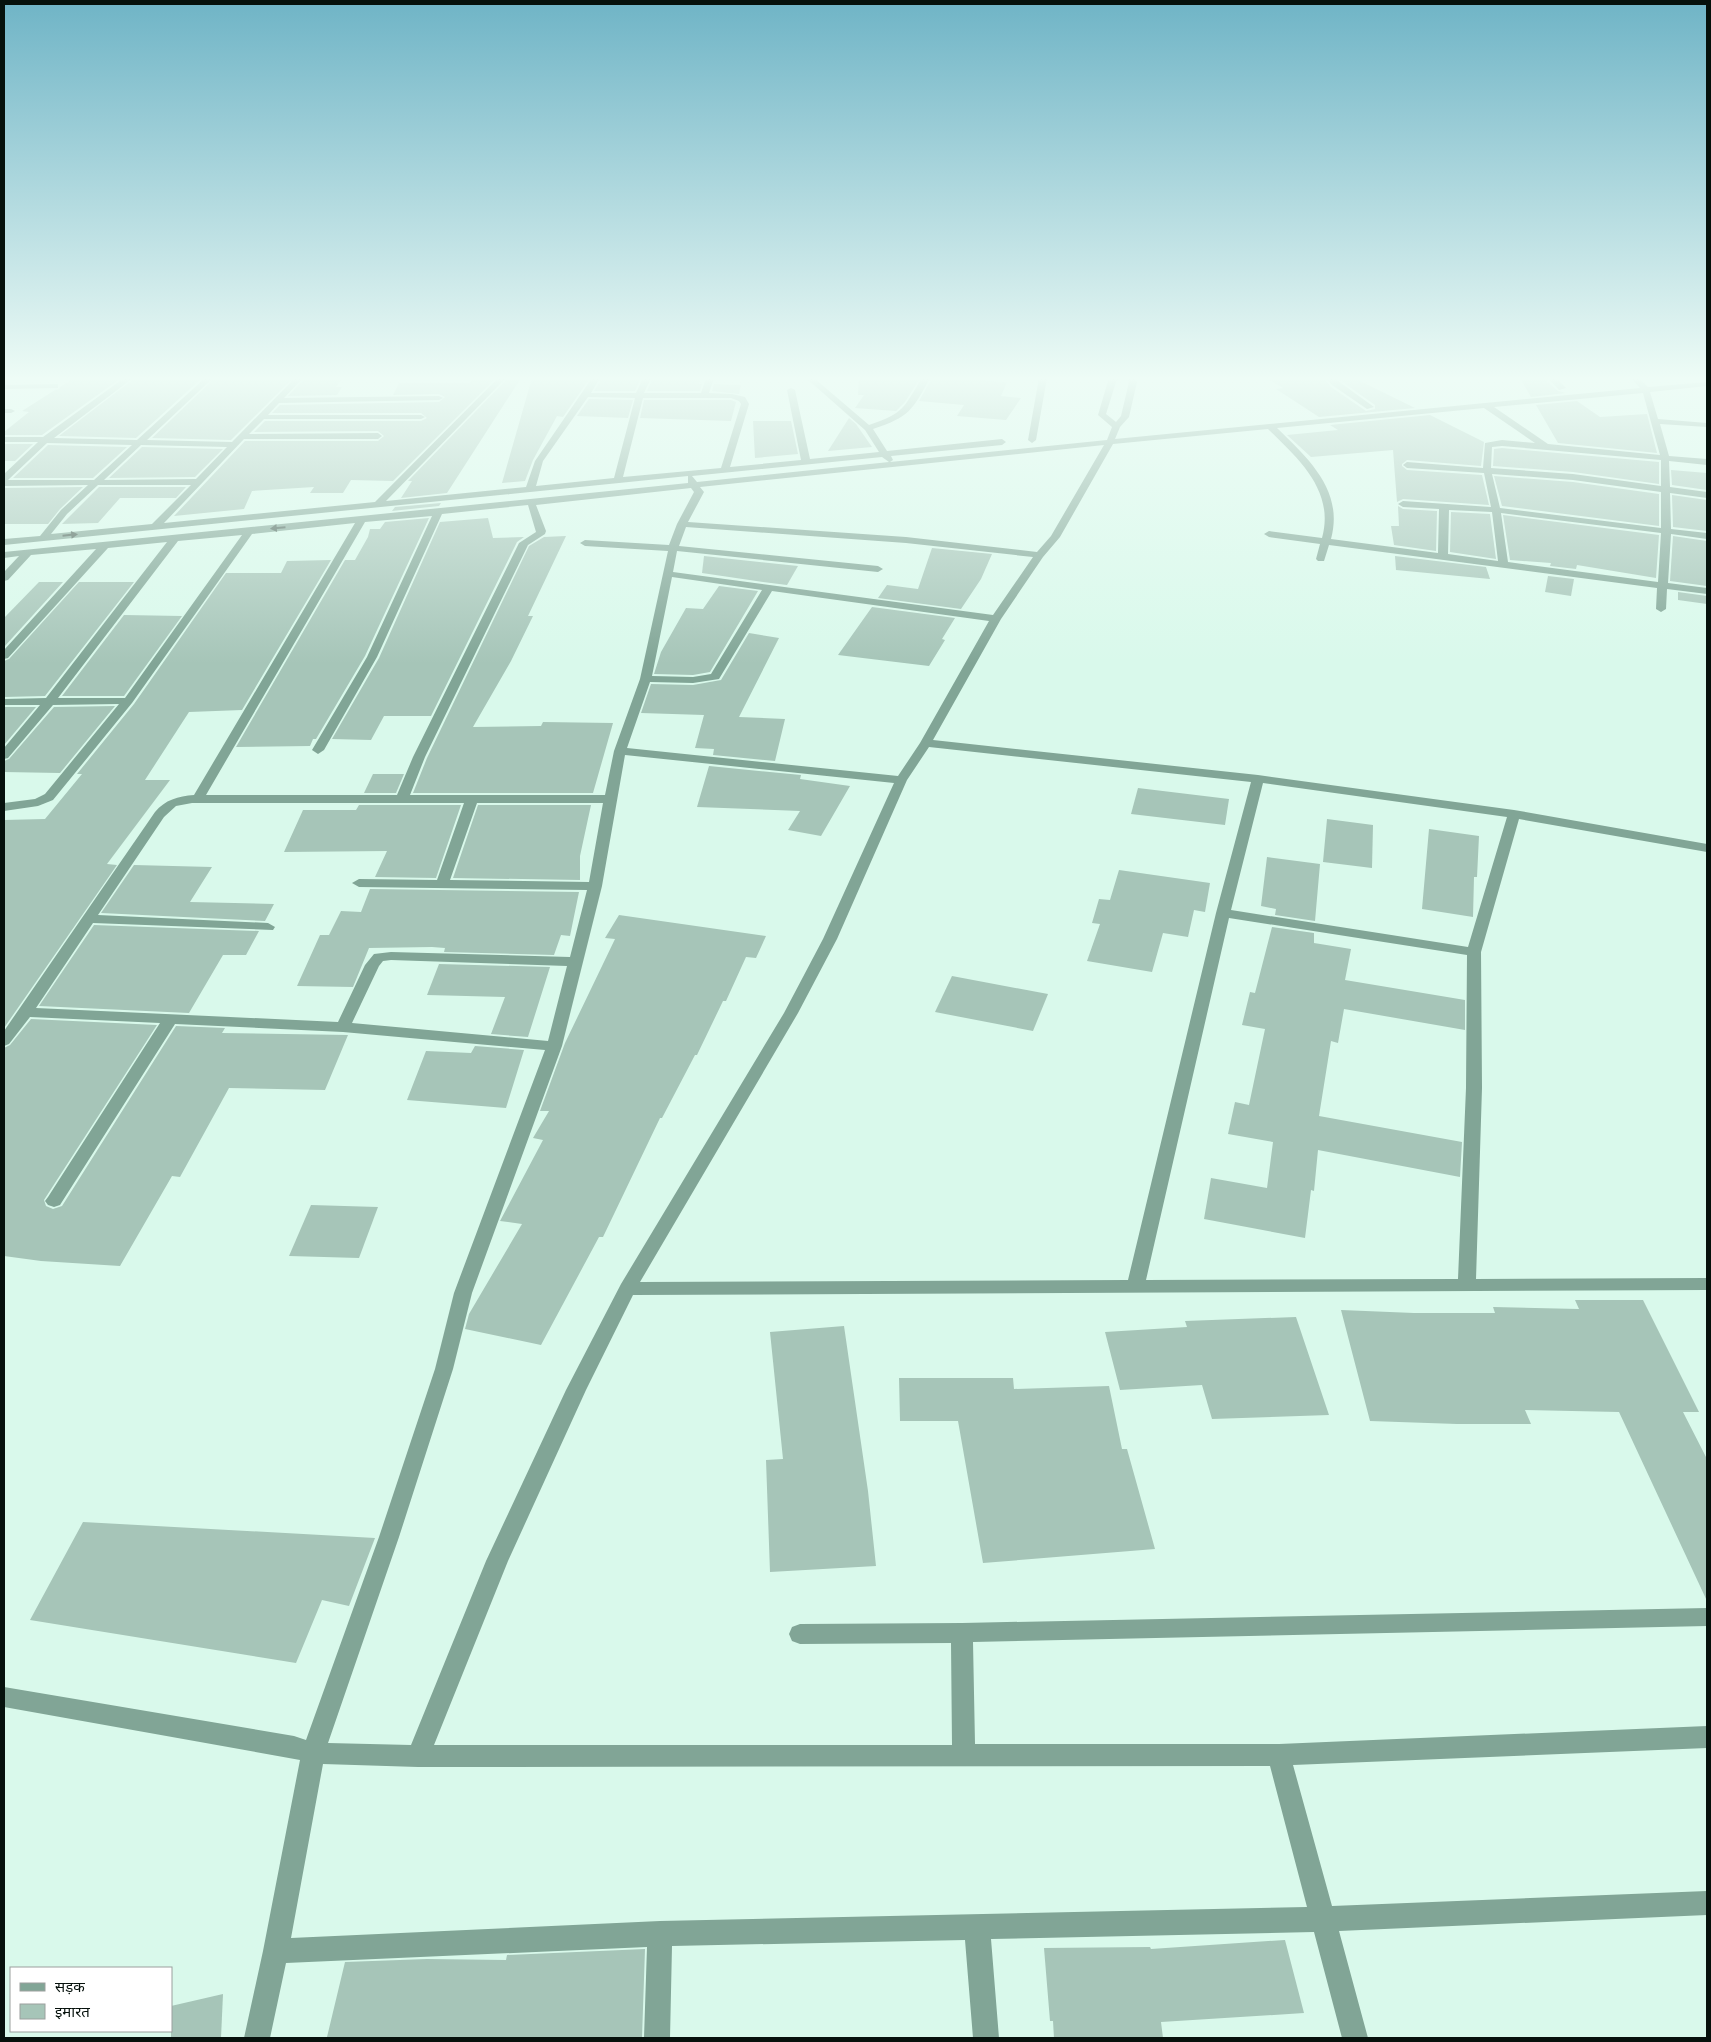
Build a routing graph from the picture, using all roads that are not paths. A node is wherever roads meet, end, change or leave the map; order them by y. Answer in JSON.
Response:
{"nodes":[{"id":1,"x":107,"y":473,"type":"edge"},
{"id":2,"x":205,"y":473,"type":"edge"},
{"id":3,"x":408,"y":473,"type":"edge"},
{"id":4,"x":535,"y":473,"type":"edge"},
{"id":5,"x":620,"y":473,"type":"edge"},
{"id":6,"x":716,"y":473,"type":"edge"},
{"id":7,"x":775,"y":473,"type":"edge"},
{"id":8,"x":1091,"y":473,"type":"edge"},
{"id":9,"x":1314,"y":473,"type":"edge"},
{"id":10,"x":1488,"y":473,"type":"edge"},
{"id":11,"x":1533,"y":473,"type":"edge"},
{"id":12,"x":1666,"y":473,"type":"edge"},
{"id":13,"x":618,"y":480,"type":"junction"},
{"id":14,"x":692,"y":480,"type":"junction"},
{"id":15,"x":4,"y":481,"type":"edge"},
{"id":16,"x":97,"y":482,"type":"junction"},
{"id":17,"x":197,"y":482,"type":"junction"},
{"id":18,"x":1666,"y":489,"type":"junction"},
{"id":19,"x":530,"y":490,"type":"junction"},
{"id":20,"x":1707,"y":495,"type":"edge"},
{"id":21,"x":531,"y":502,"type":"junction"},
{"id":22,"x":400,"y":504,"type":"junction"},
{"id":23,"x":1403,"y":504,"type":"dead end"},
{"id":24,"x":376,"y":506,"type":"junction"},
{"id":25,"x":1444,"y":506,"type":"junction"},
{"id":26,"x":1496,"y":510,"type":"junction"},
{"id":27,"x":438,"y":512,"type":"junction"},
{"id":28,"x":398,"y":516,"type":"junction"},
{"id":29,"x":362,"y":520,"type":"junction"},
{"id":30,"x":682,"y":524,"type":"junction"},
{"id":31,"x":156,"y":526,"type":"junction"},
{"id":32,"x":249,"y":531,"type":"junction"},
{"id":33,"x":1666,"y":531,"type":"junction"},
{"id":34,"x":1269,"y":534,"type":"dead end"},
{"id":35,"x":1707,"y":536,"type":"edge"},
{"id":36,"x":176,"y":537,"type":"junction"},
{"id":37,"x":43,"y":538,"type":"junction"},
{"id":38,"x":147,"y":540,"type":"junction"},
{"id":39,"x":1325,"y":541,"type":"junction"},
{"id":40,"x":4,"y":542,"type":"edge"},
{"id":41,"x":585,"y":544,"type":"dead end"},
{"id":42,"x":105,"y":545,"type":"junction"},
{"id":43,"x":673,"y":548,"type":"junction"},
{"id":44,"x":29,"y":552,"type":"junction"},
{"id":45,"x":4,"y":555,"type":"edge"},
{"id":46,"x":1039,"y":555,"type":"junction"},
{"id":47,"x":1443,"y":556,"type":"junction"},
{"id":48,"x":1321,"y":559,"type":"dead end"},
{"id":49,"x":1503,"y":563,"type":"junction"},
{"id":50,"x":878,"y":568,"type":"dead end"},
{"id":51,"x":669,"y":574,"type":"junction"},
{"id":52,"x":4,"y":578,"type":"edge"},
{"id":53,"x":1663,"y":584,"type":"junction"},
{"id":54,"x":768,"y":587,"type":"junction"},
{"id":55,"x":1707,"y":591,"type":"edge"},
{"id":56,"x":1661,"y":609,"type":"dead end"},
{"id":57,"x":996,"y":619,"type":"junction"},
{"id":58,"x":4,"y":656,"type":"edge"},
{"id":59,"x":646,"y":679,"type":"junction"},
{"id":60,"x":50,"y":701,"type":"junction"},
{"id":61,"x":128,"y":701,"type":"junction"},
{"id":62,"x":4,"y":702,"type":"edge"},
{"id":63,"x":926,"y":743,"type":"junction"},
{"id":64,"x":318,"y":750,"type":"dead end"},
{"id":65,"x":620,"y":751,"type":"junction"},
{"id":66,"x":4,"y":755,"type":"edge"},
{"id":67,"x":1258,"y":779,"type":"junction"},
{"id":68,"x":901,"y":780,"type":"junction"},
{"id":69,"x":198,"y":798,"type":"junction"},
{"id":70,"x":472,"y":798,"type":"junction"},
{"id":71,"x":402,"y":799,"type":"junction"},
{"id":72,"x":610,"y":799,"type":"junction"},
{"id":73,"x":4,"y":807,"type":"edge"},
{"id":74,"x":1514,"y":814,"type":"junction"},
{"id":75,"x":1707,"y":848,"type":"edge"},
{"id":76,"x":359,"y":884,"type":"dead end"},
{"id":77,"x":442,"y":884,"type":"junction"},
{"id":78,"x":595,"y":886,"type":"junction"},
{"id":79,"x":1223,"y":913,"type":"junction"},
{"id":80,"x":90,"y":919,"type":"junction"},
{"id":81,"x":268,"y":926,"type":"dead end"},
{"id":82,"x":1474,"y":952,"type":"junction"},
{"id":83,"x":577,"y":962,"type":"junction"},
{"id":84,"x":26,"y":1012,"type":"junction"},
{"id":85,"x":170,"y":1019,"type":"junction"},
{"id":86,"x":343,"y":1027,"type":"junction"},
{"id":87,"x":4,"y":1041,"type":"edge"},
{"id":88,"x":554,"y":1046,"type":"junction"},
{"id":89,"x":54,"y":1201,"type":"dead end"},
{"id":90,"x":1467,"y":1283,"type":"junction"},
{"id":91,"x":1707,"y":1284,"type":"edge"},
{"id":92,"x":1136,"y":1286,"type":"junction"},
{"id":93,"x":627,"y":1289,"type":"junction"},
{"id":94,"x":1707,"y":1617,"type":"edge"},
{"id":95,"x":962,"y":1633,"type":"junction"},
{"id":96,"x":800,"y":1634,"type":"dead end"},
{"id":97,"x":4,"y":1697,"type":"edge"},
{"id":98,"x":1707,"y":1737,"type":"edge"},
{"id":99,"x":313,"y":1753,"type":"junction"},
{"id":100,"x":964,"y":1755,"type":"junction"},
{"id":101,"x":1279,"y":1755,"type":"junction"},
{"id":102,"x":418,"y":1756,"type":"junction"},
{"id":103,"x":1707,"y":1903,"type":"edge"},
{"id":104,"x":1322,"y":1918,"type":"junction"},
{"id":105,"x":977,"y":1926,"type":"junction"},
{"id":106,"x":660,"y":1934,"type":"junction"},
{"id":107,"x":276,"y":1951,"type":"junction"},
{"id":108,"x":257,"y":2038,"type":"edge"},
{"id":109,"x":657,"y":2038,"type":"edge"},
{"id":110,"x":986,"y":2038,"type":"edge"},
{"id":111,"x":1355,"y":2038,"type":"edge"}],
"edges":[{"from":1,"to":16,"type":"street"},
{"from":2,"to":17,"type":"street"},
{"from":3,"to":24,"type":"street"},
{"from":4,"to":19,"type":"street"},
{"from":5,"to":13,"type":"street"},
{"from":6,"to":14,"type":"street"},
{"from":7,"to":14,"type":"street"},
{"from":8,"to":46,"type":"street"},
{"from":9,"to":39,"type":"street"},
{"from":10,"to":26,"type":"street"},
{"from":11,"to":18,"type":"street"},
{"from":12,"to":18,"type":"street"},
{"from":13,"to":14,"type":"street"},
{"from":13,"to":19,"type":"street"},
{"from":14,"to":21,"type":"street"},
{"from":14,"to":30,"type":"street"},
{"from":15,"to":16,"type":"street"},
{"from":16,"to":17,"type":"street"},
{"from":16,"to":37,"type":"street"},
{"from":17,"to":31,"type":"street"},
{"from":18,"to":20,"type":"street"},
{"from":18,"to":33,"type":"street"},
{"from":19,"to":22,"type":"street"},
{"from":21,"to":27,"type":"street"},
{"from":21,"to":71,"type":"street"},
{"from":22,"to":24,"type":"street"},
{"from":22,"to":28,"type":"street"},
{"from":23,"to":25,"type":"street"},
{"from":24,"to":31,"type":"street"},
{"from":25,"to":26,"type":"street"},
{"from":25,"to":47,"type":"street"},
{"from":26,"to":33,"type":"street"},
{"from":26,"to":49,"type":"street"},
{"from":27,"to":28,"type":"street"},
{"from":27,"to":64,"type":"street"},
{"from":28,"to":29,"type":"street"},
{"from":29,"to":32,"type":"street","one_way":true},
{"from":29,"to":69,"type":"street"},
{"from":30,"to":43,"type":"street"},
{"from":30,"to":46,"type":"street"},
{"from":37,"to":31,"type":"street","one_way":true},
{"from":31,"to":38,"type":"street"},
{"from":32,"to":36,"type":"street"},
{"from":32,"to":61,"type":"street"},
{"from":33,"to":35,"type":"street"},
{"from":33,"to":53,"type":"street"},
{"from":34,"to":39,"type":"street"},
{"from":36,"to":38,"type":"street"},
{"from":36,"to":60,"type":"street"},
{"from":37,"to":40,"type":"street"},
{"from":38,"to":42,"type":"street"},
{"from":39,"to":47,"type":"street"},
{"from":39,"to":48,"type":"street"},
{"from":41,"to":43,"type":"street"},
{"from":42,"to":44,"type":"street"},
{"from":42,"to":58,"type":"street"},
{"from":43,"to":50,"type":"street"},
{"from":43,"to":51,"type":"street"},
{"from":44,"to":45,"type":"street"},
{"from":44,"to":52,"type":"street"},
{"from":46,"to":57,"type":"street"},
{"from":47,"to":49,"type":"street"},
{"from":49,"to":53,"type":"street"},
{"from":51,"to":54,"type":"street"},
{"from":51,"to":59,"type":"street"},
{"from":53,"to":55,"type":"street"},
{"from":53,"to":56,"type":"street"},
{"from":54,"to":57,"type":"street"},
{"from":54,"to":59,"type":"street"},
{"from":57,"to":63,"type":"street"},
{"from":59,"to":65,"type":"street"},
{"from":60,"to":61,"type":"street"},
{"from":60,"to":62,"type":"street"},
{"from":60,"to":66,"type":"street"},
{"from":61,"to":73,"type":"street"},
{"from":63,"to":67,"type":"street"},
{"from":63,"to":68,"type":"street"},
{"from":65,"to":68,"type":"street"},
{"from":65,"to":72,"type":"street"},
{"from":67,"to":74,"type":"street"},
{"from":67,"to":79,"type":"street"},
{"from":68,"to":93,"type":"street"},
{"from":69,"to":71,"type":"street"},
{"from":69,"to":80,"type":"street"},
{"from":70,"to":71,"type":"street"},
{"from":70,"to":72,"type":"street"},
{"from":70,"to":77,"type":"street"},
{"from":72,"to":78,"type":"street"},
{"from":74,"to":75,"type":"street"},
{"from":74,"to":82,"type":"street"},
{"from":76,"to":77,"type":"street"},
{"from":77,"to":78,"type":"street"},
{"from":78,"to":83,"type":"street"},
{"from":79,"to":82,"type":"street"},
{"from":79,"to":92,"type":"street"},
{"from":80,"to":81,"type":"street"},
{"from":80,"to":84,"type":"street"},
{"from":82,"to":90,"type":"street"},
{"from":83,"to":86,"type":"street"},
{"from":83,"to":88,"type":"street"},
{"from":84,"to":85,"type":"street"},
{"from":84,"to":87,"type":"street"},
{"from":85,"to":86,"type":"street"},
{"from":85,"to":89,"type":"street"},
{"from":86,"to":88,"type":"street"},
{"from":88,"to":99,"type":"street"},
{"from":90,"to":91,"type":"street"},
{"from":90,"to":92,"type":"street"},
{"from":92,"to":93,"type":"street"},
{"from":93,"to":102,"type":"street"},
{"from":94,"to":95,"type":"street"},
{"from":95,"to":96,"type":"street"},
{"from":95,"to":100,"type":"street"},
{"from":97,"to":99,"type":"street"},
{"from":98,"to":101,"type":"street"},
{"from":99,"to":102,"type":"street"},
{"from":99,"to":107,"type":"street"},
{"from":100,"to":101,"type":"street"},
{"from":100,"to":102,"type":"street"},
{"from":101,"to":104,"type":"street"},
{"from":103,"to":104,"type":"street"},
{"from":104,"to":105,"type":"street"},
{"from":104,"to":111,"type":"street"},
{"from":105,"to":106,"type":"street"},
{"from":105,"to":110,"type":"street"},
{"from":106,"to":107,"type":"street"},
{"from":106,"to":109,"type":"street"},
{"from":107,"to":108,"type":"street"}]}
